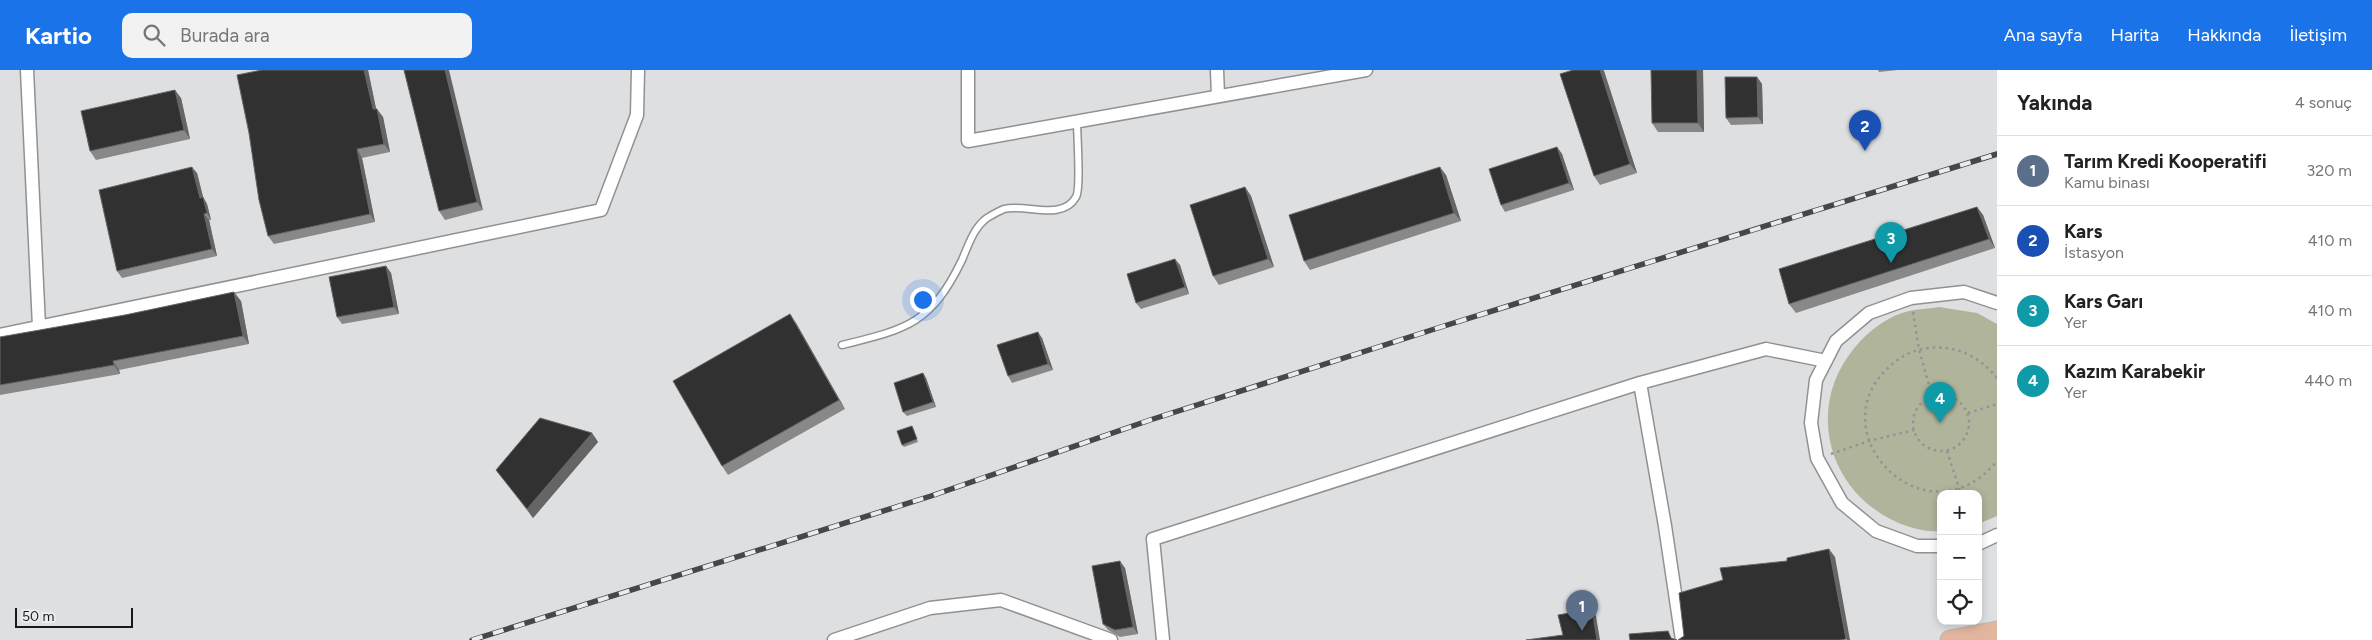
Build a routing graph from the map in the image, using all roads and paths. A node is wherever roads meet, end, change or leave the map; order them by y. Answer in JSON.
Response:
{"nodes":[{"id":1,"x":27,"y":70,"type":"edge"},
{"id":2,"x":638,"y":70,"type":"edge"},
{"id":3,"x":968,"y":70,"type":"edge"},
{"id":4,"x":1217,"y":70,"type":"edge"},
{"id":5,"x":1366,"y":70,"type":"edge"},
{"id":6,"x":1218,"y":96,"type":"junction"},
{"id":7,"x":1077,"y":121,"type":"junction"},
{"id":8,"x":1911,"y":298,"type":"junction"},
{"id":9,"x":1997,"y":304,"type":"edge"},
{"id":10,"x":39,"y":327,"type":"junction"},
{"id":11,"x":0,"y":335,"type":"edge"},
{"id":12,"x":842,"y":345,"type":"dead end"},
{"id":13,"x":1919,"y":349,"type":"junction"},
{"id":14,"x":1826,"y":361,"type":"junction"},
{"id":15,"x":1997,"y":378,"type":"edge"},
{"id":16,"x":1640,"y":383,"type":"junction"},
{"id":17,"x":1932,"y":396,"type":"junction"},
{"id":18,"x":1997,"y":404,"type":"edge"},
{"id":19,"x":1968,"y":413,"type":"junction"},
{"id":20,"x":1914,"y":430,"type":"junction"},
{"id":21,"x":1869,"y":441,"type":"junction"},
{"id":22,"x":1946,"y":451,"type":"junction"},
{"id":23,"x":1818,"y":458,"type":"junction"},
{"id":24,"x":1997,"y":461,"type":"edge"},
{"id":25,"x":1960,"y":488,"type":"junction"},
{"id":26,"x":1997,"y":535,"type":"edge"},
{"id":27,"x":1982,"y":542,"type":"edge"},
{"id":28,"x":1937,"y":546,"type":"edge"},
{"id":29,"x":1997,"y":631,"type":"edge"},
{"id":30,"x":834,"y":640,"type":"edge"},
{"id":31,"x":1111,"y":640,"type":"edge"},
{"id":32,"x":1162,"y":640,"type":"edge"},
{"id":33,"x":1682,"y":640,"type":"edge"},
{"id":34,"x":1950,"y":640,"type":"edge"}],
"edges":[{"from":1,"to":10,"type":"street"},
{"from":2,"to":10,"type":"street"},
{"from":3,"to":7,"type":"street"},
{"from":4,"to":6,"type":"street"},
{"from":5,"to":6,"type":"street"},
{"from":6,"to":7,"type":"street"},
{"from":7,"to":12,"type":"lane"},
{"from":8,"to":9,"type":"street"},
{"from":8,"to":13,"type":"path"},
{"from":8,"to":14,"type":"street"},
{"from":10,"to":11,"type":"street"},
{"from":13,"to":15,"type":"path"},
{"from":13,"to":17,"type":"path"},
{"from":13,"to":21,"type":"path"},
{"from":14,"to":16,"type":"street"},
{"from":14,"to":23,"type":"street"},
{"from":16,"to":32,"type":"street"},
{"from":16,"to":33,"type":"street"},
{"from":17,"to":19,"type":"path"},
{"from":17,"to":20,"type":"path"},
{"from":18,"to":19,"type":"path"},
{"from":19,"to":22,"type":"path"},
{"from":20,"to":21,"type":"path"},
{"from":20,"to":22,"type":"path"},
{"from":21,"to":23,"type":"path"},
{"from":21,"to":25,"type":"path"},
{"from":22,"to":25,"type":"path"},
{"from":23,"to":28,"type":"street"},
{"from":24,"to":25,"type":"path"},
{"from":26,"to":27,"type":"street"},
{"from":29,"to":34,"type":"main road"},
{"from":30,"to":31,"type":"street"}]}
